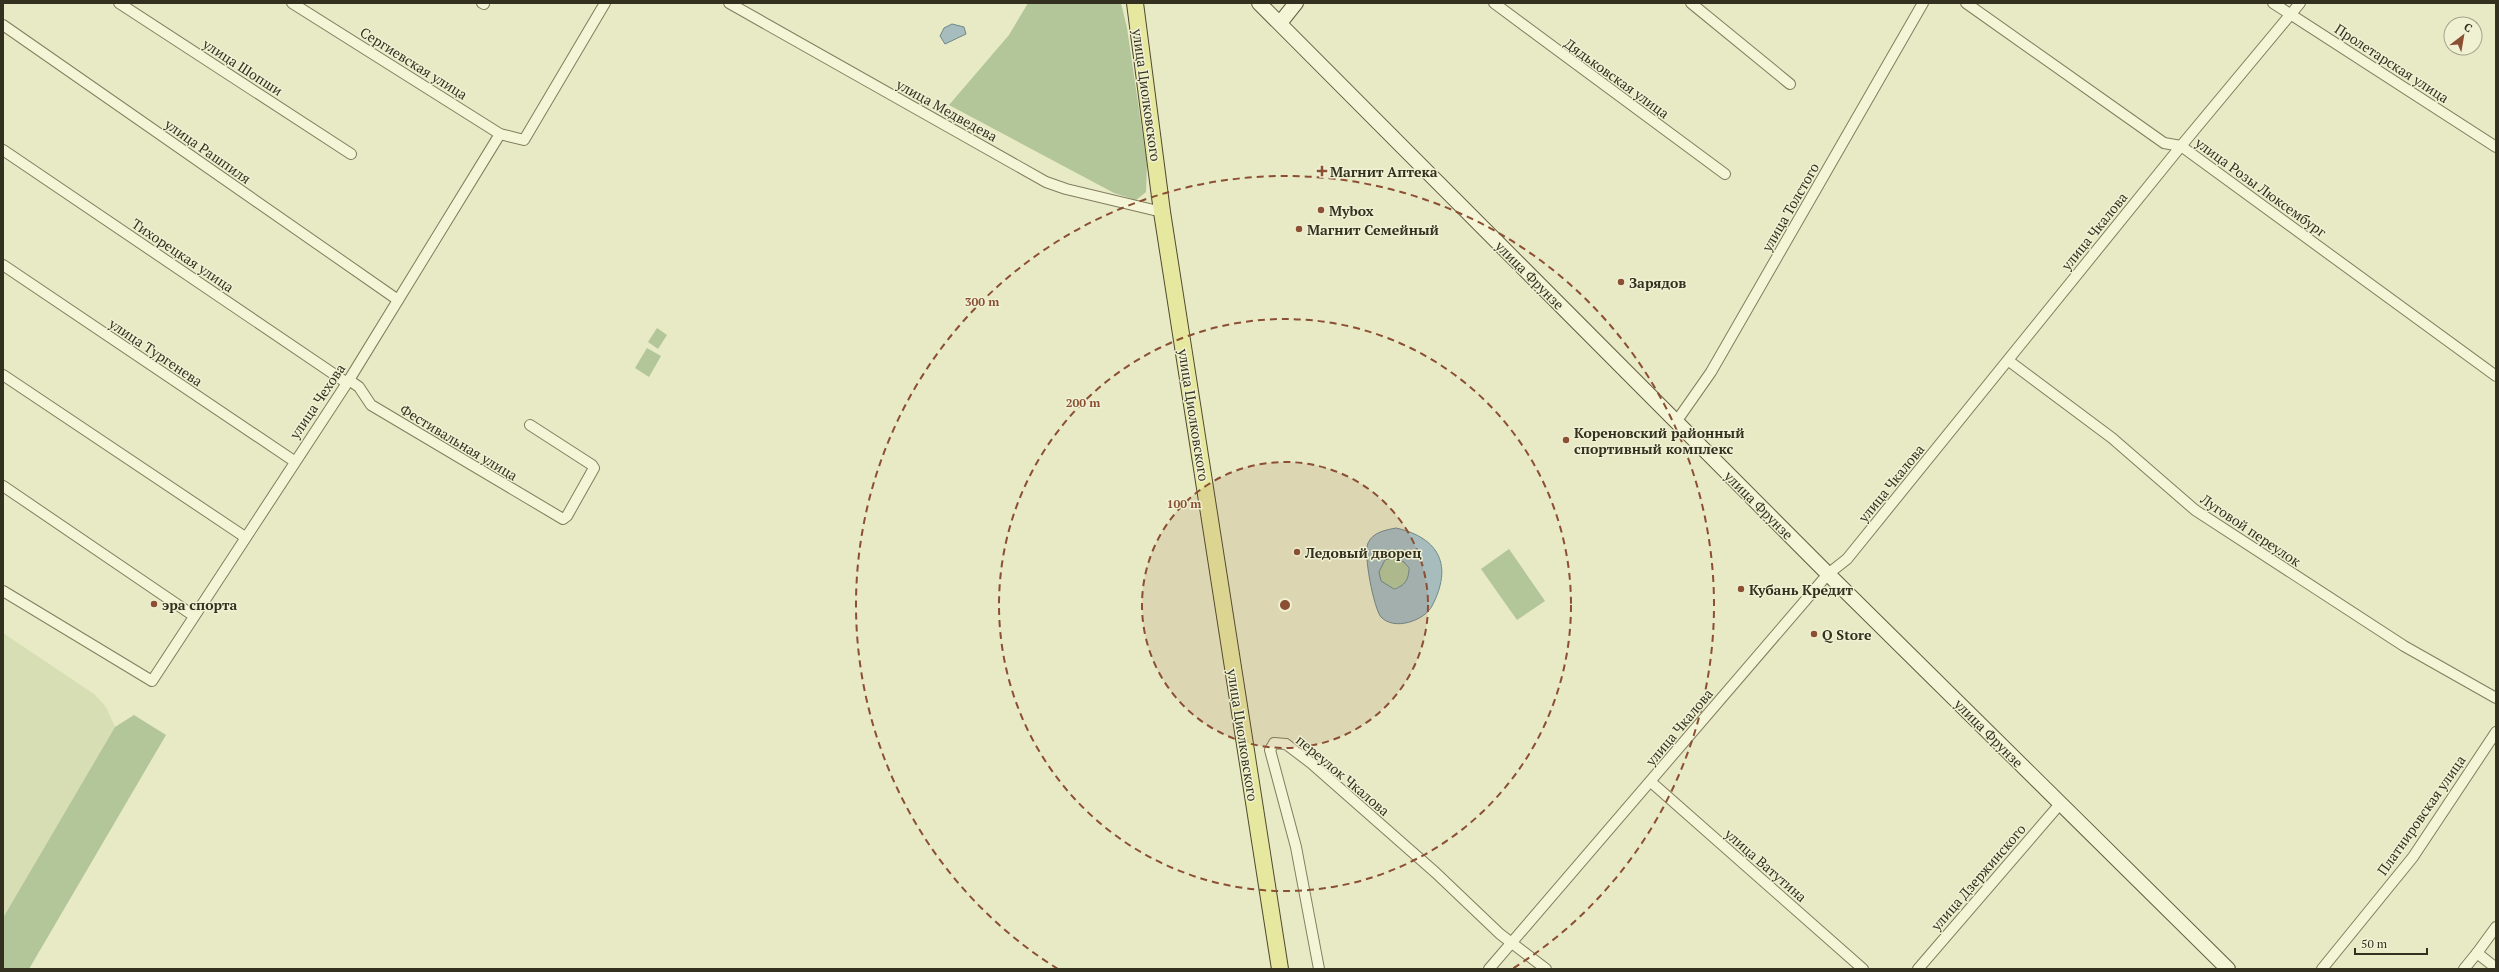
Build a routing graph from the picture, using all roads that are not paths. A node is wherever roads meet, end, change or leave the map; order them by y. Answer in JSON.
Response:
{"nodes":[{"id":1,"x":119,"y":3,"type":"edge"},
{"id":2,"x":292,"y":3,"type":"edge"},
{"id":3,"x":605,"y":3,"type":"edge"},
{"id":4,"x":729,"y":3,"type":"edge"},
{"id":5,"x":1135,"y":3,"type":"edge"},
{"id":6,"x":1259,"y":3,"type":"edge"},
{"id":7,"x":1296,"y":3,"type":"edge"},
{"id":8,"x":1494,"y":3,"type":"edge"},
{"id":9,"x":1691,"y":3,"type":"edge"},
{"id":10,"x":1924,"y":3,"type":"edge"},
{"id":11,"x":1966,"y":3,"type":"edge"},
{"id":12,"x":2273,"y":3,"type":"edge"},
{"id":13,"x":2300,"y":3,"type":"edge"},
{"id":14,"x":2292,"y":15,"type":"junction"},
{"id":15,"x":1280,"y":23,"type":"junction"},
{"id":16,"x":3,"y":25,"type":"edge"},
{"id":17,"x":1790,"y":84,"type":"dead end"},
{"id":18,"x":500,"y":134,"type":"junction"},
{"id":19,"x":2181,"y":146,"type":"junction"},
{"id":20,"x":2496,"y":147,"type":"edge"},
{"id":21,"x":3,"y":150,"type":"edge"},
{"id":22,"x":352,"y":154,"type":"dead end"},
{"id":23,"x":1725,"y":174,"type":"dead end"},
{"id":24,"x":1162,"y":212,"type":"junction"},
{"id":25,"x":3,"y":266,"type":"edge"},
{"id":26,"x":398,"y":300,"type":"junction"},
{"id":27,"x":2009,"y":361,"type":"junction"},
{"id":28,"x":3,"y":375,"type":"edge"},
{"id":29,"x":2496,"y":376,"type":"edge"},
{"id":30,"x":348,"y":382,"type":"junction"},
{"id":31,"x":1676,"y":422,"type":"junction"},
{"id":32,"x":530,"y":425,"type":"dead end"},
{"id":33,"x":294,"y":461,"type":"junction"},
{"id":34,"x":3,"y":486,"type":"edge"},
{"id":35,"x":245,"y":537,"type":"junction"},
{"id":36,"x":1828,"y":574,"type":"junction"},
{"id":37,"x":3,"y":591,"type":"edge"},
{"id":38,"x":194,"y":616,"type":"junction"},
{"id":39,"x":2496,"y":698,"type":"edge"},
{"id":40,"x":2496,"y":732,"type":"edge"},
{"id":41,"x":1651,"y":782,"type":"junction"},
{"id":42,"x":2060,"y":804,"type":"junction"},
{"id":43,"x":2496,"y":927,"type":"edge"},
{"id":44,"x":1511,"y":942,"type":"junction"},
{"id":45,"x":2477,"y":953,"type":"junction"},
{"id":46,"x":2496,"y":968,"type":"edge"},
{"id":47,"x":1280,"y":969,"type":"edge"},
{"id":48,"x":1319,"y":969,"type":"edge"},
{"id":49,"x":1489,"y":969,"type":"edge"},
{"id":50,"x":1546,"y":969,"type":"edge"},
{"id":51,"x":1863,"y":969,"type":"edge"},
{"id":52,"x":1918,"y":969,"type":"edge"},
{"id":53,"x":2228,"y":969,"type":"edge"},
{"id":54,"x":2322,"y":969,"type":"edge"},
{"id":55,"x":2464,"y":969,"type":"edge"}],
"edges":[{"from":1,"to":22,"type":"street","name":"улица Шопши"},
{"from":2,"to":18,"type":"street","name":"Сергиевская улица"},
{"from":3,"to":18,"type":"street","name":"Сергиевская улица"},
{"from":4,"to":24,"type":"street","name":"улица Медведева"},
{"from":5,"to":24,"type":"main road","name":"улица Циолковского"},
{"from":6,"to":15,"type":"main road","name":"улица Фрунзе"},
{"from":7,"to":15,"type":"main road"},
{"from":8,"to":23,"type":"street","name":"Дядьковская улица"},
{"from":9,"to":17,"type":"street"},
{"from":10,"to":31,"type":"street","name":"улица Толстого"},
{"from":11,"to":19,"type":"street","name":"улица Розы Люксембург"},
{"from":12,"to":14,"type":"street","name":"Пролетарская улица"},
{"from":13,"to":14,"type":"street","name":"улица Чкалова"},
{"from":14,"to":19,"type":"street","name":"улица Чкалова"},
{"from":14,"to":20,"type":"street","name":"Пролетарская улица"},
{"from":15,"to":31,"type":"main road","name":"улица Фрунзе"},
{"from":16,"to":26,"type":"street","name":"улица Рашпиля"},
{"from":18,"to":26,"type":"street","name":"улица Чехова"},
{"from":19,"to":27,"type":"street","name":"улица Чкалова"},
{"from":19,"to":29,"type":"street","name":"улица Розы Люксембург"},
{"from":21,"to":30,"type":"street","name":"Тихорецкая улица"},
{"from":24,"to":47,"type":"main road","name":"улица Циолковского"},
{"from":25,"to":33,"type":"street","name":"улица Тургенева"},
{"from":26,"to":30,"type":"street","name":"улица Чехова"},
{"from":27,"to":36,"type":"street","name":"улица Чкалова"},
{"from":27,"to":39,"type":"street","name":"Луговой переулок"},
{"from":28,"to":35,"type":"street"},
{"from":30,"to":32,"type":"street","name":"Фестивальная улица"},
{"from":30,"to":33,"type":"street","name":"улица Чехова"},
{"from":31,"to":36,"type":"main road","name":"улица Фрунзе"},
{"from":33,"to":35,"type":"street","name":"улица Чехова"},
{"from":34,"to":38,"type":"street"},
{"from":35,"to":38,"type":"street","name":"улица Чехова"},
{"from":36,"to":41,"type":"street","name":"улица Чкалова"},
{"from":36,"to":42,"type":"main road","name":"улица Фрунзе"},
{"from":37,"to":38,"type":"street","name":"улица Чехова"},
{"from":40,"to":54,"type":"street","name":"Платнировская улица"},
{"from":41,"to":44,"type":"street","name":"улица Чкалова"},
{"from":41,"to":51,"type":"street","name":"улица Ватутина"},
{"from":42,"to":52,"type":"street","name":"улица Дзержинского"},
{"from":42,"to":53,"type":"main road","name":"улица Фрунзе"},
{"from":43,"to":45,"type":"street"},
{"from":44,"to":48,"type":"street","name":"переулок Чкалова"},
{"from":44,"to":49,"type":"street","name":"улица Чкалова"},
{"from":44,"to":50,"type":"street"},
{"from":45,"to":46,"type":"street"},
{"from":45,"to":55,"type":"street"}]}
